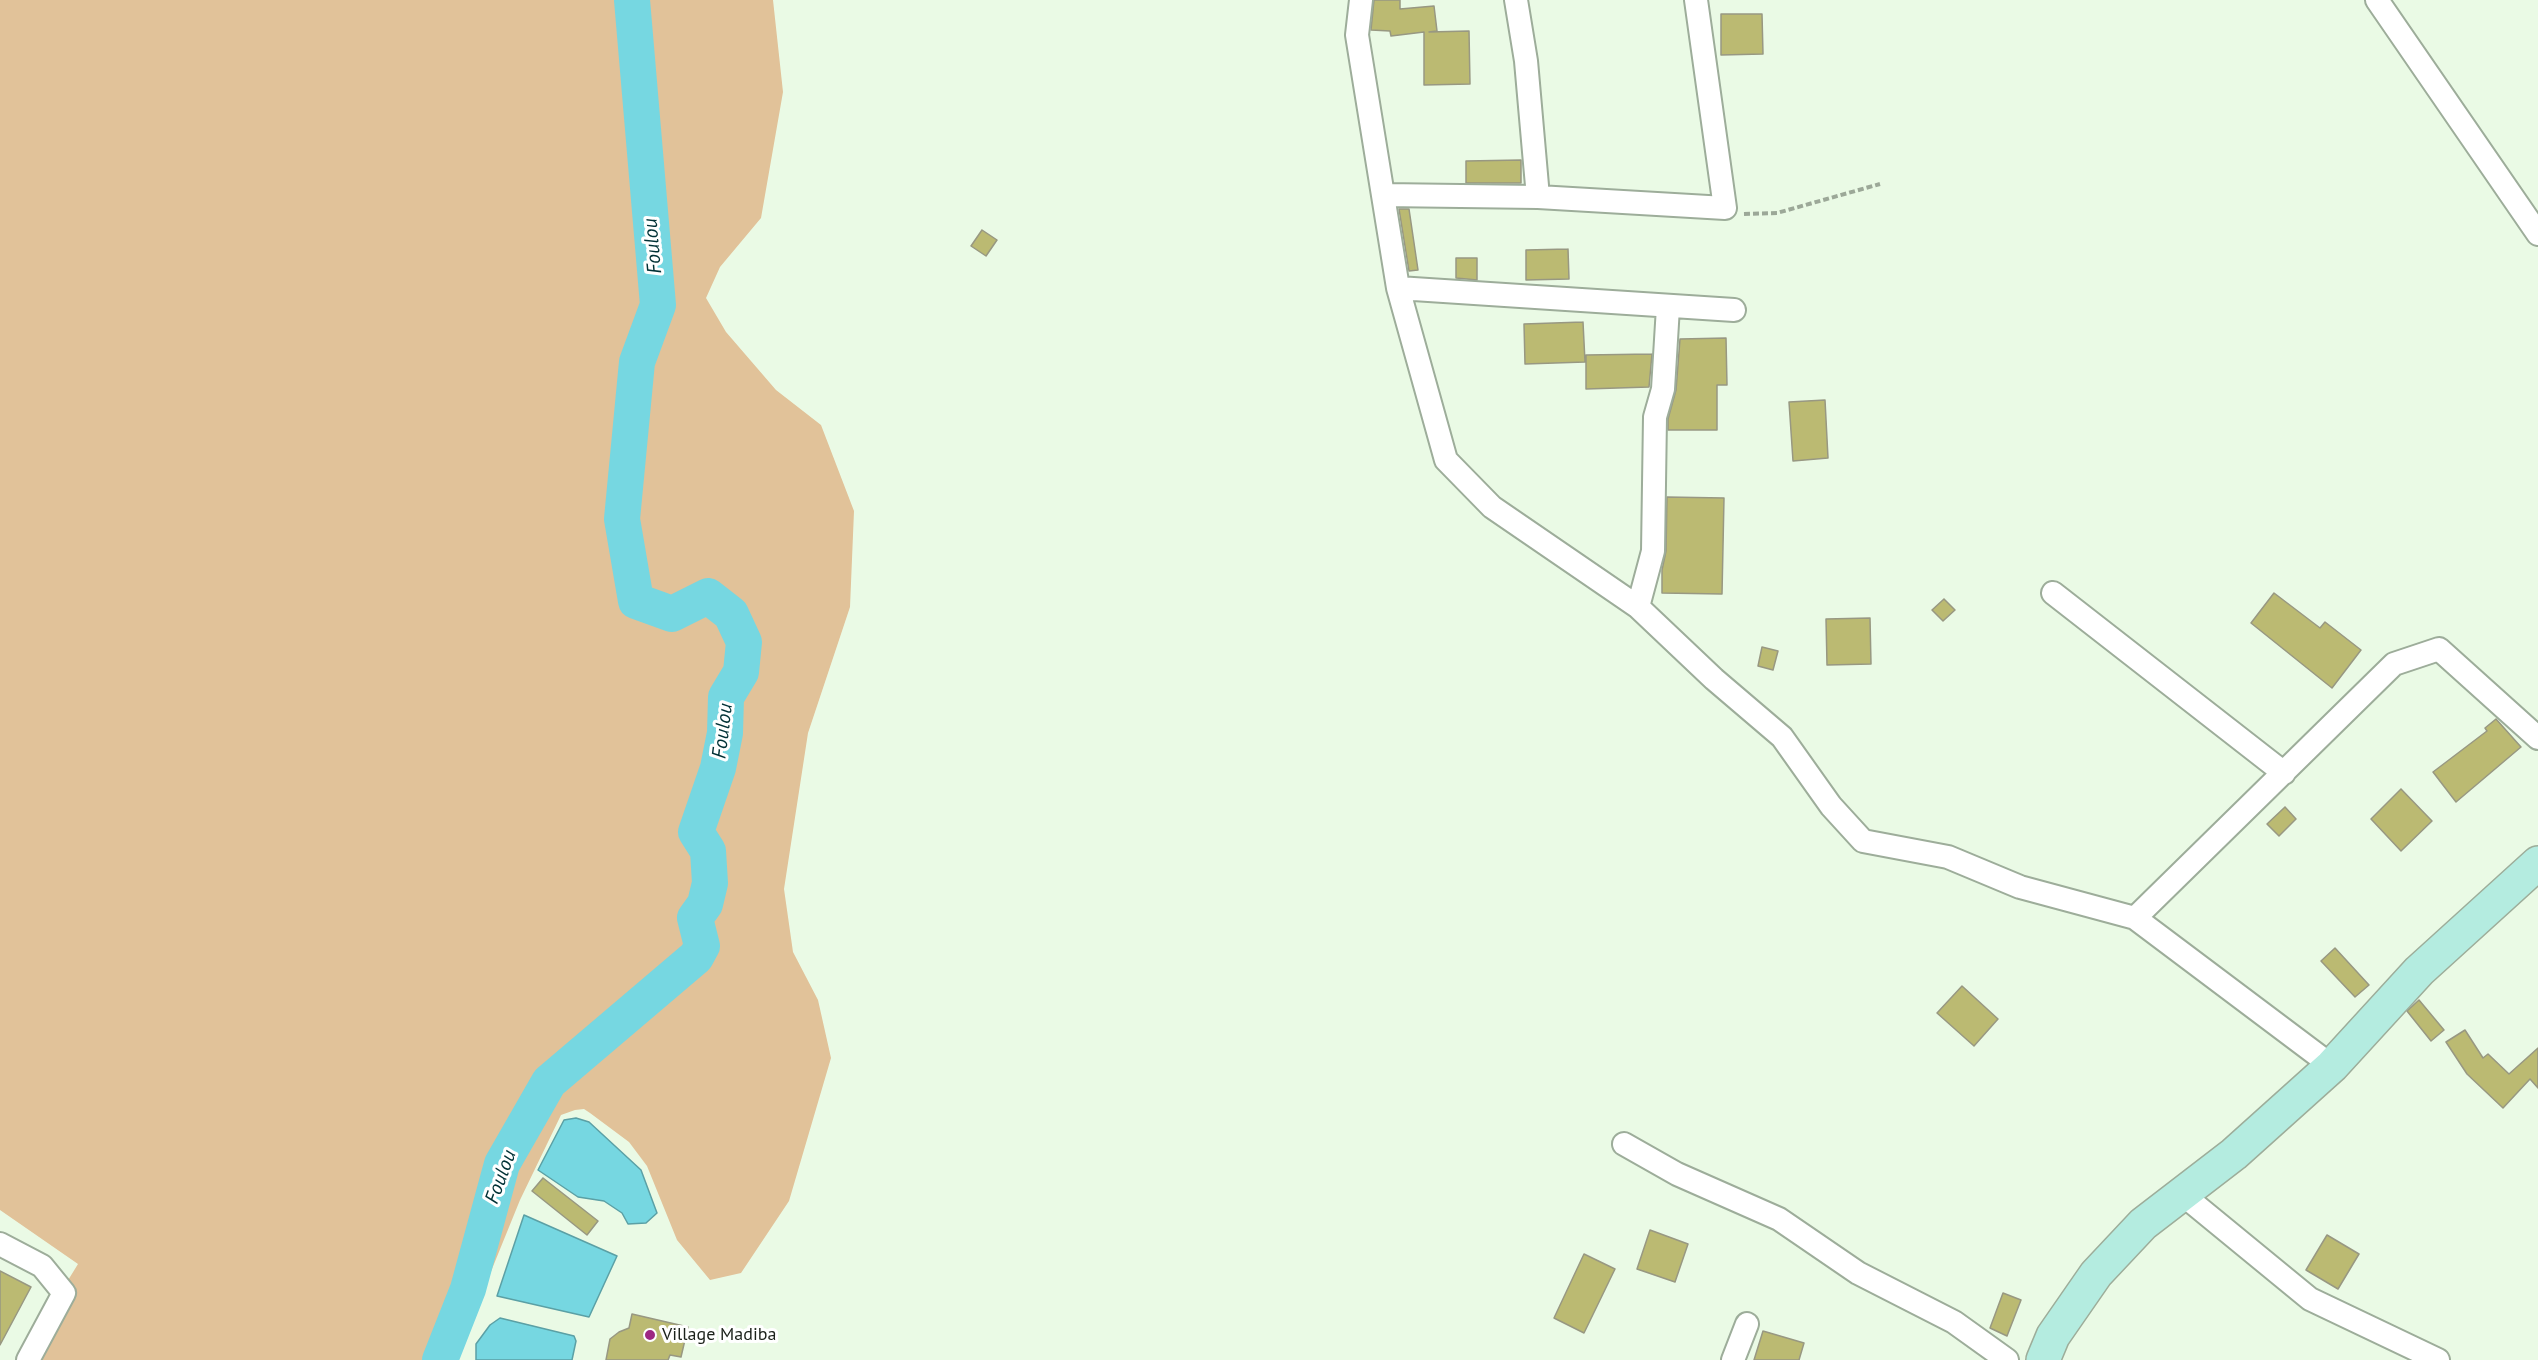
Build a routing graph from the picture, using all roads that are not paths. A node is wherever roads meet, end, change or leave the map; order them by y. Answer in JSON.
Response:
{"nodes":[{"id":1,"x":1361,"y":0,"type":"edge"},
{"id":2,"x":1516,"y":0,"type":"edge"},
{"id":3,"x":1696,"y":0,"type":"edge"},
{"id":4,"x":2377,"y":0,"type":"edge"},
{"id":5,"x":1384,"y":195,"type":"junction"},
{"id":6,"x":1538,"y":196,"type":"junction"},
{"id":7,"x":2538,"y":234,"type":"edge"},
{"id":8,"x":1398,"y":288,"type":"junction"},
{"id":9,"x":1668,"y":307,"type":"junction"},
{"id":10,"x":1734,"y":310,"type":"dead end"},
{"id":11,"x":2053,"y":593,"type":"dead end"},
{"id":12,"x":1638,"y":607,"type":"junction"},
{"id":13,"x":2538,"y":738,"type":"edge"},
{"id":14,"x":2284,"y":773,"type":"junction"},
{"id":15,"x":2538,"y":862,"type":"edge"},
{"id":16,"x":2135,"y":918,"type":"junction"},
{"id":17,"x":2331,"y":1066,"type":"junction"},
{"id":18,"x":1624,"y":1144,"type":"dead end"},
{"id":19,"x":2182,"y":1194,"type":"junction"},
{"id":20,"x":0,"y":1244,"type":"edge"},
{"id":21,"x":1747,"y":1324,"type":"dead end"},
{"id":22,"x":28,"y":1360,"type":"edge"},
{"id":23,"x":1732,"y":1360,"type":"edge"},
{"id":24,"x":2007,"y":1360,"type":"edge"},
{"id":25,"x":2043,"y":1360,"type":"edge"},
{"id":26,"x":2438,"y":1360,"type":"edge"}],
"edges":[{"from":1,"to":5,"type":"street"},
{"from":2,"to":6,"type":"street"},
{"from":3,"to":6,"type":"street"},
{"from":4,"to":7,"type":"street"},
{"from":5,"to":6,"type":"street"},
{"from":5,"to":8,"type":"street"},
{"from":8,"to":9,"type":"street"},
{"from":8,"to":12,"type":"street"},
{"from":9,"to":10,"type":"street"},
{"from":9,"to":12,"type":"street"},
{"from":11,"to":14,"type":"street"},
{"from":12,"to":16,"type":"street"},
{"from":13,"to":14,"type":"street"},
{"from":14,"to":16,"type":"street"},
{"from":15,"to":17,"type":"street"},
{"from":16,"to":17,"type":"street"},
{"from":17,"to":19,"type":"street"},
{"from":18,"to":24,"type":"street"},
{"from":19,"to":25,"type":"street"},
{"from":19,"to":26,"type":"street"},
{"from":20,"to":22,"type":"street"},
{"from":21,"to":23,"type":"street"}]}
